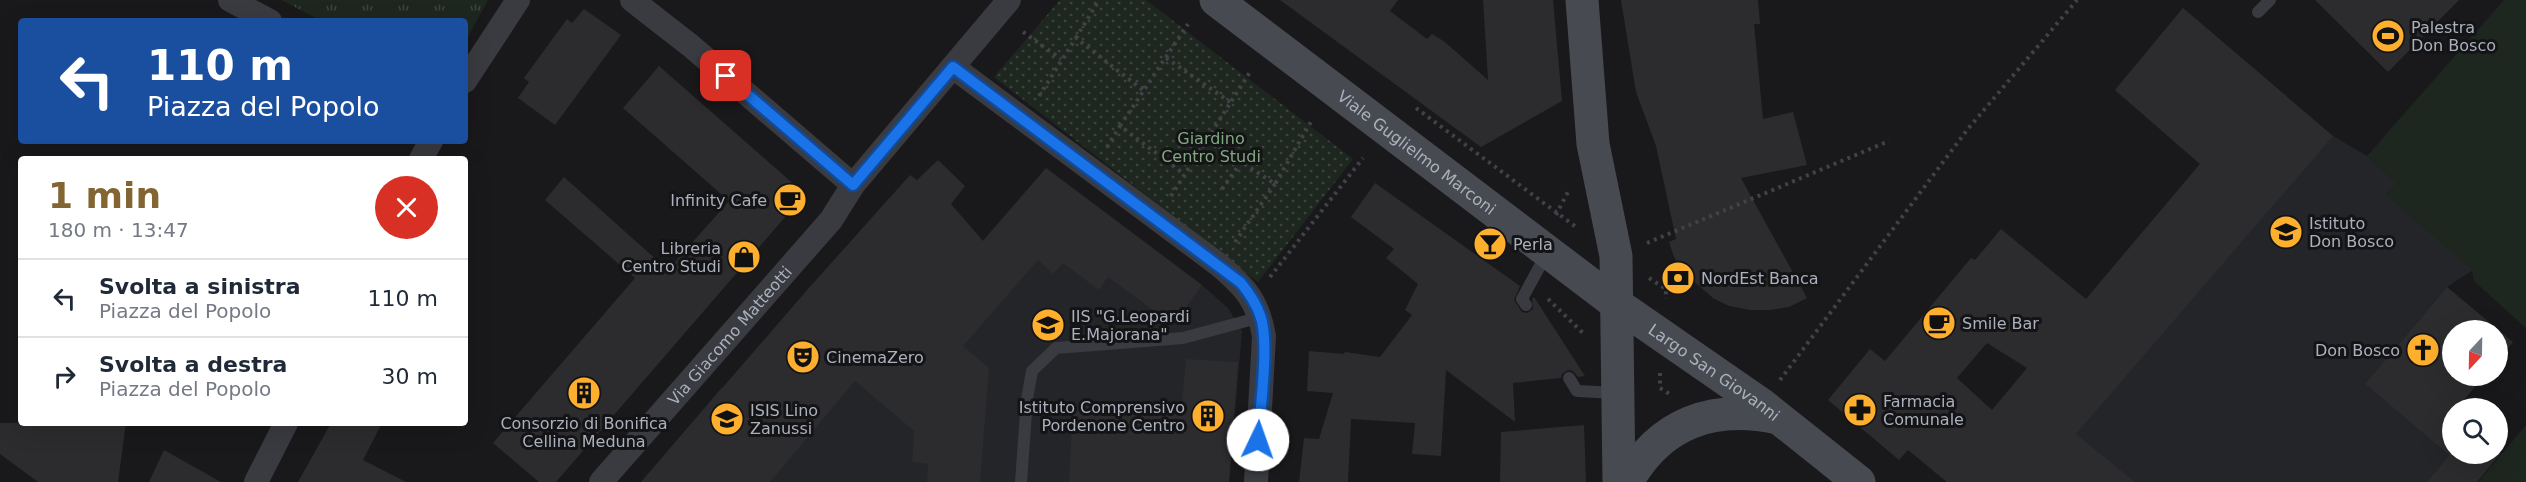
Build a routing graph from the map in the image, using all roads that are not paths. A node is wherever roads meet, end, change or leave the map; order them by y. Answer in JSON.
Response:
{"nodes":[{"id":1,"x":230,"y":0,"type":"edge"},
{"id":2,"x":518,"y":0,"type":"edge"},
{"id":3,"x":632,"y":0,"type":"edge"},
{"id":4,"x":1009,"y":0,"type":"edge"},
{"id":5,"x":1216,"y":0,"type":"edge"},
{"id":6,"x":2270,"y":0,"type":"edge"},
{"id":7,"x":1581,"y":4,"type":"edge"},
{"id":8,"x":2258,"y":12,"type":"dead end"},
{"id":9,"x":264,"y":18,"type":"edge"},
{"id":10,"x":953,"y":67,"type":"junction"},
{"id":11,"x":468,"y":76,"type":"edge"},
{"id":12,"x":853,"y":185,"type":"junction"},
{"id":13,"x":1548,"y":252,"type":"junction"},
{"id":14,"x":1526,"y":305,"type":"dead end"},
{"id":15,"x":1618,"y":305,"type":"junction"},
{"id":16,"x":1257,"y":308,"type":"junction"},
{"id":17,"x":1569,"y":378,"type":"dead end"},
{"id":18,"x":1618,"y":393,"type":"junction"},
{"id":19,"x":1771,"y":412,"type":"junction"},
{"id":20,"x":284,"y":426,"type":"edge"},
{"id":21,"x":256,"y":482,"type":"edge"},
{"id":22,"x":601,"y":482,"type":"edge"},
{"id":23,"x":1021,"y":482,"type":"edge"},
{"id":24,"x":1256,"y":482,"type":"edge"},
{"id":25,"x":1618,"y":482,"type":"edge"},
{"id":26,"x":1627,"y":482,"type":"edge"},
{"id":27,"x":1859,"y":482,"type":"edge"}],
"edges":[{"from":1,"to":9,"type":"street"},
{"from":2,"to":11,"type":"street"},
{"from":3,"to":12,"type":"street"},
{"from":4,"to":10,"type":"street","name":"Via Giacomo Matteotti"},
{"from":5,"to":13,"type":"main road","name":"Viale Guglielmo Marconi"},
{"from":6,"to":8,"type":"lane"},
{"from":7,"to":15,"type":"main road","name":"Largo San Giovanni"},
{"from":10,"to":12,"type":"street","name":"Via Giacomo Matteotti"},
{"from":10,"to":16,"type":"street"},
{"from":12,"to":22,"type":"street","name":"Via Giacomo Matteotti"},
{"from":13,"to":14,"type":"lane"},
{"from":13,"to":15,"type":"main road","name":"Viale Guglielmo Marconi"},
{"from":15,"to":18,"type":"main road","name":"Largo San Giovanni"},
{"from":15,"to":19,"type":"main road","name":"Largo San Giovanni"},
{"from":16,"to":23,"type":"lane"},
{"from":16,"to":24,"type":"street"},
{"from":17,"to":18,"type":"lane"},
{"from":18,"to":25,"type":"main road","name":"Largo San Giovanni"},
{"from":19,"to":26,"type":"main road","name":"Largo San Giovanni"},
{"from":19,"to":27,"type":"main road"},
{"from":20,"to":21,"type":"street"}]}
